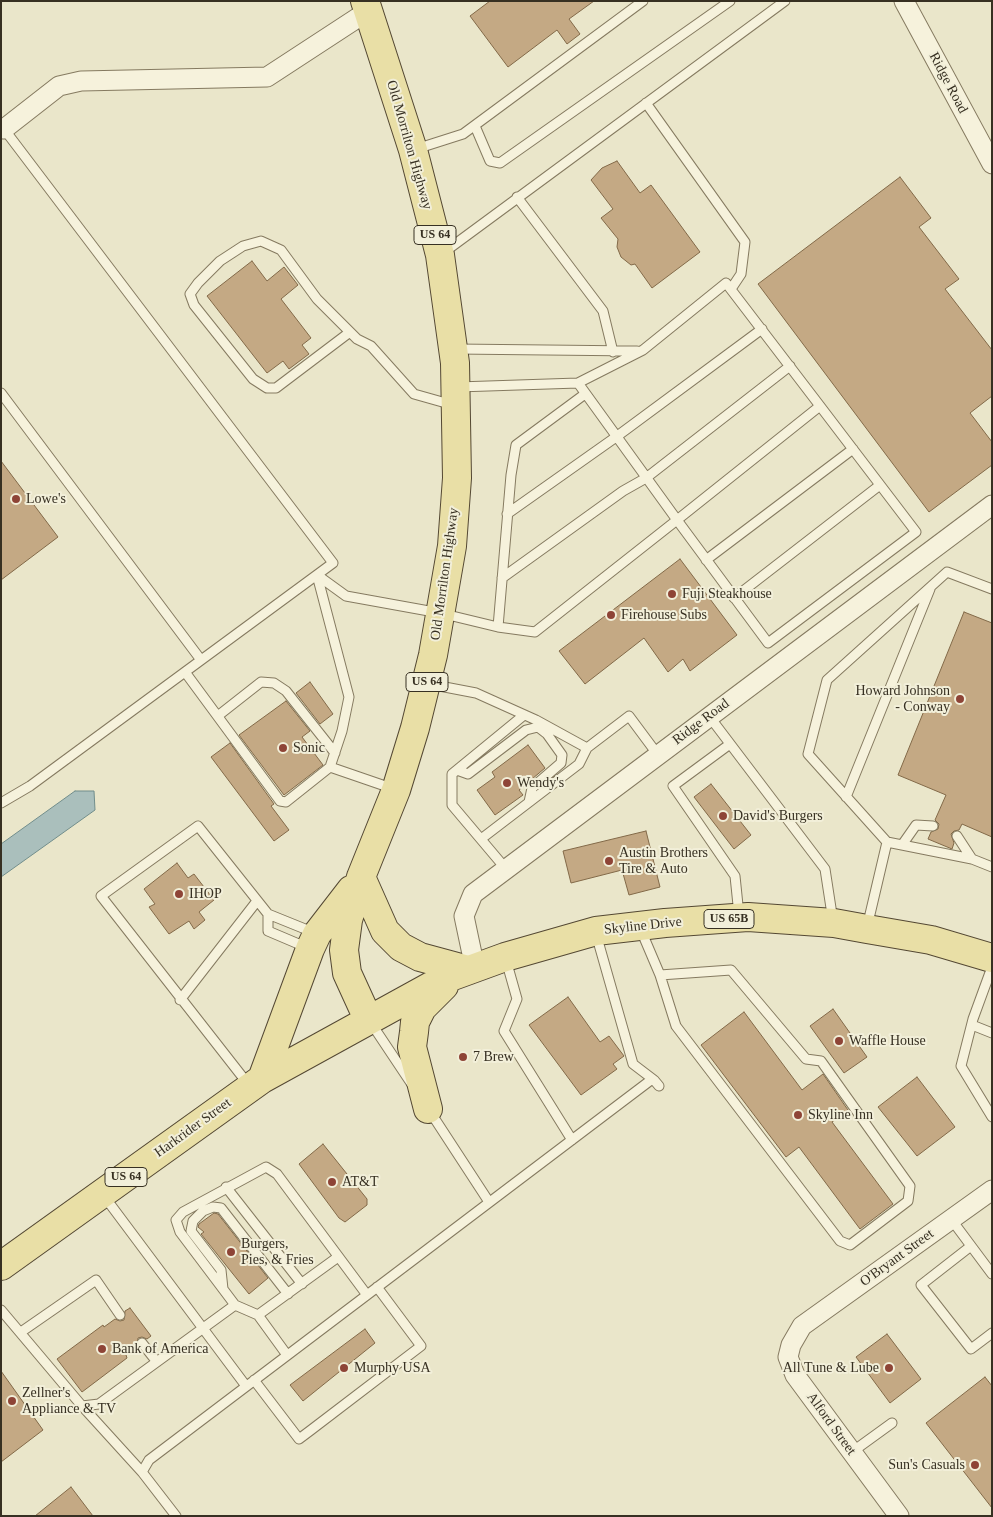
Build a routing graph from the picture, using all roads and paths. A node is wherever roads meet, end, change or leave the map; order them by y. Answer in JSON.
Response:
{"nodes":[{"id":1,"x":643,"y":1,"type":"edge"},
{"id":2,"x":730,"y":1,"type":"edge"},
{"id":3,"x":785,"y":1,"type":"edge"},
{"id":4,"x":904,"y":1,"type":"edge"},
{"id":5,"x":366,"y":6,"type":"edge"},
{"id":6,"x":646,"y":103,"type":"junction"},
{"id":7,"x":475,"y":126,"type":"junction"},
{"id":8,"x":3,"y":130,"type":"edge"},
{"id":9,"x":414,"y":150,"type":"junction"},
{"id":10,"x":992,"y":164,"type":"edge"},
{"id":11,"x":517,"y":197,"type":"junction"},
{"id":12,"x":440,"y":255,"type":"junction"},
{"id":13,"x":731,"y":289,"type":"junction"},
{"id":14,"x":762,"y":329,"type":"junction"},
{"id":15,"x":350,"y":332,"type":"junction"},
{"id":16,"x":453,"y":349,"type":"junction"},
{"id":17,"x":643,"y":350,"type":"junction"},
{"id":18,"x":613,"y":352,"type":"junction"},
{"id":19,"x":790,"y":366,"type":"junction"},
{"id":20,"x":578,"y":383,"type":"junction"},
{"id":21,"x":1,"y":393,"type":"edge"},
{"id":22,"x":585,"y":394,"type":"junction"},
{"id":23,"x":455,"y":396,"type":"junction"},
{"id":24,"x":820,"y":406,"type":"junction"},
{"id":25,"x":616,"y":437,"type":"junction"},
{"id":26,"x":853,"y":449,"type":"junction"},
{"id":27,"x":646,"y":478,"type":"junction"},
{"id":28,"x":880,"y":485,"type":"junction"},
{"id":29,"x":992,"y":505,"type":"edge"},
{"id":30,"x":507,"y":514,"type":"junction"},
{"id":31,"x":677,"y":520,"type":"junction"},
{"id":32,"x":706,"y":560,"type":"junction"},
{"id":33,"x":316,"y":575,"type":"junction"},
{"id":34,"x":502,"y":578,"type":"junction"},
{"id":35,"x":931,"y":586,"type":"junction"},
{"id":36,"x":992,"y":590,"type":"edge"},
{"id":37,"x":734,"y":598,"type":"junction"},
{"id":38,"x":440,"y":613,"type":"junction"},
{"id":39,"x":498,"y":627,"type":"junction"},
{"id":40,"x":201,"y":660,"type":"junction"},
{"id":41,"x":185,"y":672,"type":"junction"},
{"id":42,"x":426,"y":684,"type":"junction"},
{"id":43,"x":219,"y":715,"type":"junction"},
{"id":44,"x":524,"y":715,"type":"junction"},
{"id":45,"x":709,"y":716,"type":"junction"},
{"id":46,"x":730,"y":744,"type":"junction"},
{"id":47,"x":587,"y":748,"type":"junction"},
{"id":48,"x":335,"y":753,"type":"junction"},
{"id":49,"x":658,"y":754,"type":"junction"},
{"id":50,"x":330,"y":767,"type":"junction"},
{"id":51,"x":456,"y":770,"type":"junction"},
{"id":52,"x":396,"y":790,"type":"junction"},
{"id":53,"x":846,"y":797,"type":"junction"},
{"id":54,"x":529,"y":802,"type":"junction"},
{"id":55,"x":1,"y":803,"type":"edge"},
{"id":56,"x":933,"y":826,"type":"dead end"},
{"id":57,"x":957,"y":836,"type":"dead end"},
{"id":58,"x":480,"y":839,"type":"junction"},
{"id":59,"x":887,"y":842,"type":"junction"},
{"id":60,"x":902,"y":845,"type":"junction"},
{"id":61,"x":972,"y":859,"type":"junction"},
{"id":62,"x":992,"y":867,"type":"edge"},
{"id":63,"x":506,"y":869,"type":"junction"},
{"id":64,"x":361,"y":877,"type":"junction"},
{"id":65,"x":257,"y":901,"type":"junction"},
{"id":66,"x":268,"y":914,"type":"junction"},
{"id":67,"x":739,"y":918,"type":"junction"},
{"id":68,"x":834,"y":923,"type":"junction"},
{"id":69,"x":638,"y":926,"type":"junction"},
{"id":70,"x":867,"y":929,"type":"junction"},
{"id":71,"x":596,"y":931,"type":"junction"},
{"id":72,"x":314,"y":942,"type":"junction"},
{"id":73,"x":505,"y":957,"type":"junction"},
{"id":74,"x":992,"y":958,"type":"edge"},
{"id":75,"x":992,"y":967,"type":"edge"},
{"id":76,"x":472,"y":969,"type":"junction"},
{"id":77,"x":660,"y":976,"type":"junction"},
{"id":78,"x":180,"y":1000,"type":"junction"},
{"id":79,"x":368,"y":1019,"type":"junction"},
{"id":80,"x":972,"y":1025,"type":"junction"},
{"id":81,"x":992,"y":1033,"type":"edge"},
{"id":82,"x":256,"y":1083,"type":"junction"},
{"id":83,"x":428,"y":1109,"type":"junction"},
{"id":84,"x":992,"y":1117,"type":"edge"},
{"id":85,"x":572,"y":1140,"type":"junction"},
{"id":86,"x":226,"y":1187,"type":"junction"},
{"id":87,"x":992,"y":1190,"type":"edge"},
{"id":88,"x":102,"y":1194,"type":"junction"},
{"id":89,"x":489,"y":1202,"type":"junction"},
{"id":90,"x":951,"y":1219,"type":"junction"},
{"id":91,"x":971,"y":1246,"type":"junction"},
{"id":92,"x":338,"y":1257,"type":"junction"},
{"id":93,"x":1,"y":1266,"type":"edge"},
{"id":94,"x":992,"y":1274,"type":"edge"},
{"id":95,"x":302,"y":1284,"type":"junction"},
{"id":96,"x":377,"y":1287,"type":"junction"},
{"id":97,"x":223,"y":1289,"type":"junction"},
{"id":98,"x":288,"y":1294,"type":"junction"},
{"id":99,"x":367,"y":1295,"type":"junction"},
{"id":100,"x":235,"y":1305,"type":"junction"},
{"id":101,"x":1,"y":1310,"type":"edge"},
{"id":102,"x":120,"y":1314,"type":"dead end"},
{"id":103,"x":258,"y":1315,"type":"junction"},
{"id":104,"x":802,"y":1326,"type":"joint"},
{"id":105,"x":203,"y":1329,"type":"junction"},
{"id":106,"x":21,"y":1332,"type":"junction"},
{"id":107,"x":992,"y":1333,"type":"edge"},
{"id":108,"x":142,"y":1343,"type":"dead end"},
{"id":109,"x":287,"y":1355,"type":"junction"},
{"id":110,"x":157,"y":1362,"type":"junction"},
{"id":111,"x":254,"y":1380,"type":"junction"},
{"id":112,"x":246,"y":1386,"type":"junction"},
{"id":113,"x":82,"y":1406,"type":"junction"},
{"id":114,"x":892,"y":1423,"type":"dead end"},
{"id":115,"x":852,"y":1452,"type":"junction"},
{"id":116,"x":142,"y":1472,"type":"junction"},
{"id":117,"x":176,"y":1516,"type":"edge"},
{"id":118,"x":899,"y":1516,"type":"edge"}],
"edges":[{"from":1,"to":7,"type":"lane"},
{"from":2,"to":7,"type":"lane"},
{"from":3,"to":6,"type":"lane"},
{"from":4,"to":10,"type":"street","name":"Ridge Road"},
{"from":5,"to":8,"type":"street"},
{"from":5,"to":9,"type":"main road","name":"Old Morrilton Highway","number":"US 64"},
{"from":6,"to":11,"type":"lane"},
{"from":6,"to":13,"type":"lane"},
{"from":7,"to":9,"type":"lane"},
{"from":8,"to":33,"type":"lane"},
{"from":9,"to":12,"type":"main road","name":"Old Morrilton Highway","number":"US 64"},
{"from":11,"to":12,"type":"lane"},
{"from":11,"to":18,"type":"lane"},
{"from":12,"to":16,"type":"main road","name":"Old Morrilton Highway","number":"US 64"},
{"from":13,"to":14,"type":"lane"},
{"from":13,"to":17,"type":"lane"},
{"from":14,"to":19,"type":"lane"},
{"from":14,"to":25,"type":"lane"},
{"from":15,"to":15,"type":"lane"},
{"from":15,"to":23,"type":"lane"},
{"from":16,"to":18,"type":"lane"},
{"from":16,"to":23,"type":"main road","name":"Old Morrilton Highway","number":"US 64"},
{"from":17,"to":18,"type":"lane"},
{"from":17,"to":20,"type":"lane"},
{"from":19,"to":24,"type":"lane"},
{"from":19,"to":27,"type":"lane"},
{"from":20,"to":22,"type":"lane"},
{"from":20,"to":23,"type":"lane"},
{"from":21,"to":40,"type":"lane"},
{"from":22,"to":25,"type":"lane"},
{"from":22,"to":30,"type":"lane"},
{"from":23,"to":38,"type":"main road","name":"Old Morrilton Highway","number":"US 64"},
{"from":24,"to":26,"type":"lane"},
{"from":24,"to":31,"type":"lane"},
{"from":25,"to":27,"type":"lane"},
{"from":25,"to":30,"type":"lane"},
{"from":26,"to":28,"type":"lane"},
{"from":26,"to":32,"type":"lane"},
{"from":27,"to":31,"type":"lane"},
{"from":27,"to":34,"type":"lane"},
{"from":28,"to":37,"type":"lane"},
{"from":28,"to":37,"type":"lane"},
{"from":29,"to":45,"type":"street","name":"Ridge Road"},
{"from":30,"to":34,"type":"lane"},
{"from":31,"to":32,"type":"lane"},
{"from":31,"to":39,"type":"lane"},
{"from":32,"to":37,"type":"lane"},
{"from":33,"to":38,"type":"lane"},
{"from":33,"to":40,"type":"lane"},
{"from":33,"to":48,"type":"lane"},
{"from":34,"to":39,"type":"lane"},
{"from":35,"to":36,"type":"lane"},
{"from":35,"to":53,"type":"lane"},
{"from":35,"to":53,"type":"lane"},
{"from":38,"to":39,"type":"lane"},
{"from":38,"to":42,"type":"main road","name":"Old Morrilton Highway","number":"US 64"},
{"from":40,"to":41,"type":"lane"},
{"from":41,"to":43,"type":"lane"},
{"from":41,"to":55,"type":"lane"},
{"from":42,"to":44,"type":"lane"},
{"from":42,"to":52,"type":"main road","name":"Old Morrilton Highway","number":"US 64"},
{"from":43,"to":48,"type":"lane"},
{"from":43,"to":50,"type":"lane"},
{"from":44,"to":47,"type":"lane"},
{"from":44,"to":51,"type":"lane"},
{"from":45,"to":46,"type":"lane"},
{"from":45,"to":49,"type":"street","name":"Ridge Road"},
{"from":46,"to":67,"type":"lane"},
{"from":46,"to":68,"type":"lane"},
{"from":47,"to":49,"type":"lane"},
{"from":47,"to":54,"type":"lane"},
{"from":48,"to":50,"type":"lane"},
{"from":49,"to":63,"type":"street","name":"Ridge Road"},
{"from":50,"to":52,"type":"lane"},
{"from":51,"to":54,"type":"lane"},
{"from":51,"to":58,"type":"lane"},
{"from":52,"to":64,"type":"main road","name":"Old Morrilton Highway","number":"US 64"},
{"from":53,"to":59,"type":"lane"},
{"from":54,"to":58,"type":"lane"},
{"from":56,"to":60,"type":"lane"},
{"from":57,"to":61,"type":"lane"},
{"from":58,"to":63,"type":"lane"},
{"from":59,"to":60,"type":"lane"},
{"from":59,"to":70,"type":"lane"},
{"from":60,"to":61,"type":"lane"},
{"from":61,"to":62,"type":"lane"},
{"from":63,"to":76,"type":"street","name":"Ridge Road"},
{"from":64,"to":72,"type":"main road","number":"US 64"},
{"from":64,"to":76,"type":"main road"},
{"from":64,"to":79,"type":"main road","name":"Old Morrilton Highway","number":"US 64"},
{"from":65,"to":66,"type":"lane"},
{"from":65,"to":78,"type":"lane"},
{"from":65,"to":78,"type":"lane"},
{"from":66,"to":72,"type":"lane"},
{"from":66,"to":72,"type":"lane"},
{"from":67,"to":68,"type":"main road","name":"Skyline Drive","number":"US 65B"},
{"from":67,"to":69,"type":"main road","name":"Skyline Drive","number":"US 65B"},
{"from":68,"to":70,"type":"main road","name":"Skyline Drive","number":"US 65B"},
{"from":69,"to":71,"type":"main road","name":"Skyline Drive","number":"US 65B"},
{"from":69,"to":77,"type":"lane"},
{"from":70,"to":74,"type":"main road","name":"Skyline Drive","number":"US 65B"},
{"from":71,"to":73,"type":"main road","name":"Skyline Drive","number":"US 65B"},
{"from":71,"to":85,"type":"lane"},
{"from":72,"to":82,"type":"main road","number":"US 64"},
{"from":73,"to":76,"type":"main road","name":"Skyline Drive","number":"US 65B"},
{"from":73,"to":85,"type":"lane"},
{"from":75,"to":80,"type":"lane"},
{"from":76,"to":79,"type":"main road","name":"Skyline Drive","number":"US 65B"},
{"from":76,"to":83,"type":"main road"},
{"from":77,"to":77,"type":"lane"},
{"from":78,"to":82,"type":"lane"},
{"from":79,"to":82,"type":"main road","name":"Harkrider Street","number":"US 64"},
{"from":79,"to":83,"type":"lane"},
{"from":80,"to":81,"type":"lane"},
{"from":80,"to":84,"type":"lane"},
{"from":82,"to":88,"type":"main road","name":"Harkrider Street","number":"US 64"},
{"from":83,"to":89,"type":"lane"},
{"from":85,"to":89,"type":"lane"},
{"from":86,"to":92,"type":"lane"},
{"from":86,"to":95,"type":"lane"},
{"from":86,"to":97,"type":"lane"},
{"from":87,"to":90,"type":"street","name":"O'Bryant Street"},
{"from":88,"to":93,"type":"main road","name":"Harkrider Street","number":"US 64"},
{"from":88,"to":105,"type":"lane"},
{"from":89,"to":96,"type":"lane"},
{"from":90,"to":91,"type":"lane"},
{"from":90,"to":104,"type":"street","name":"O'Bryant Street"},
{"from":91,"to":94,"type":"lane"},
{"from":91,"to":107,"type":"lane"},
{"from":92,"to":95,"type":"lane"},
{"from":92,"to":99,"type":"lane"},
{"from":95,"to":98,"type":"lane"},
{"from":96,"to":99,"type":"lane"},
{"from":96,"to":111,"type":"lane"},
{"from":97,"to":98,"type":"lane"},
{"from":97,"to":100,"type":"lane"},
{"from":98,"to":103,"type":"lane"},
{"from":99,"to":109,"type":"lane"},
{"from":100,"to":103,"type":"lane"},
{"from":100,"to":105,"type":"lane"},
{"from":101,"to":106,"type":"lane"},
{"from":102,"to":106,"type":"lane"},
{"from":103,"to":109,"type":"lane"},
{"from":104,"to":115,"type":"street","name":"Alford Street"},
{"from":105,"to":110,"type":"lane"},
{"from":105,"to":112,"type":"lane"},
{"from":106,"to":113,"type":"lane"},
{"from":108,"to":110,"type":"lane"},
{"from":109,"to":111,"type":"lane"},
{"from":110,"to":113,"type":"lane"},
{"from":111,"to":112,"type":"lane"},
{"from":112,"to":116,"type":"lane"},
{"from":113,"to":116,"type":"lane"},
{"from":114,"to":115,"type":"lane"},
{"from":115,"to":118,"type":"street","name":"Alford Street"},
{"from":116,"to":117,"type":"lane"}]}
